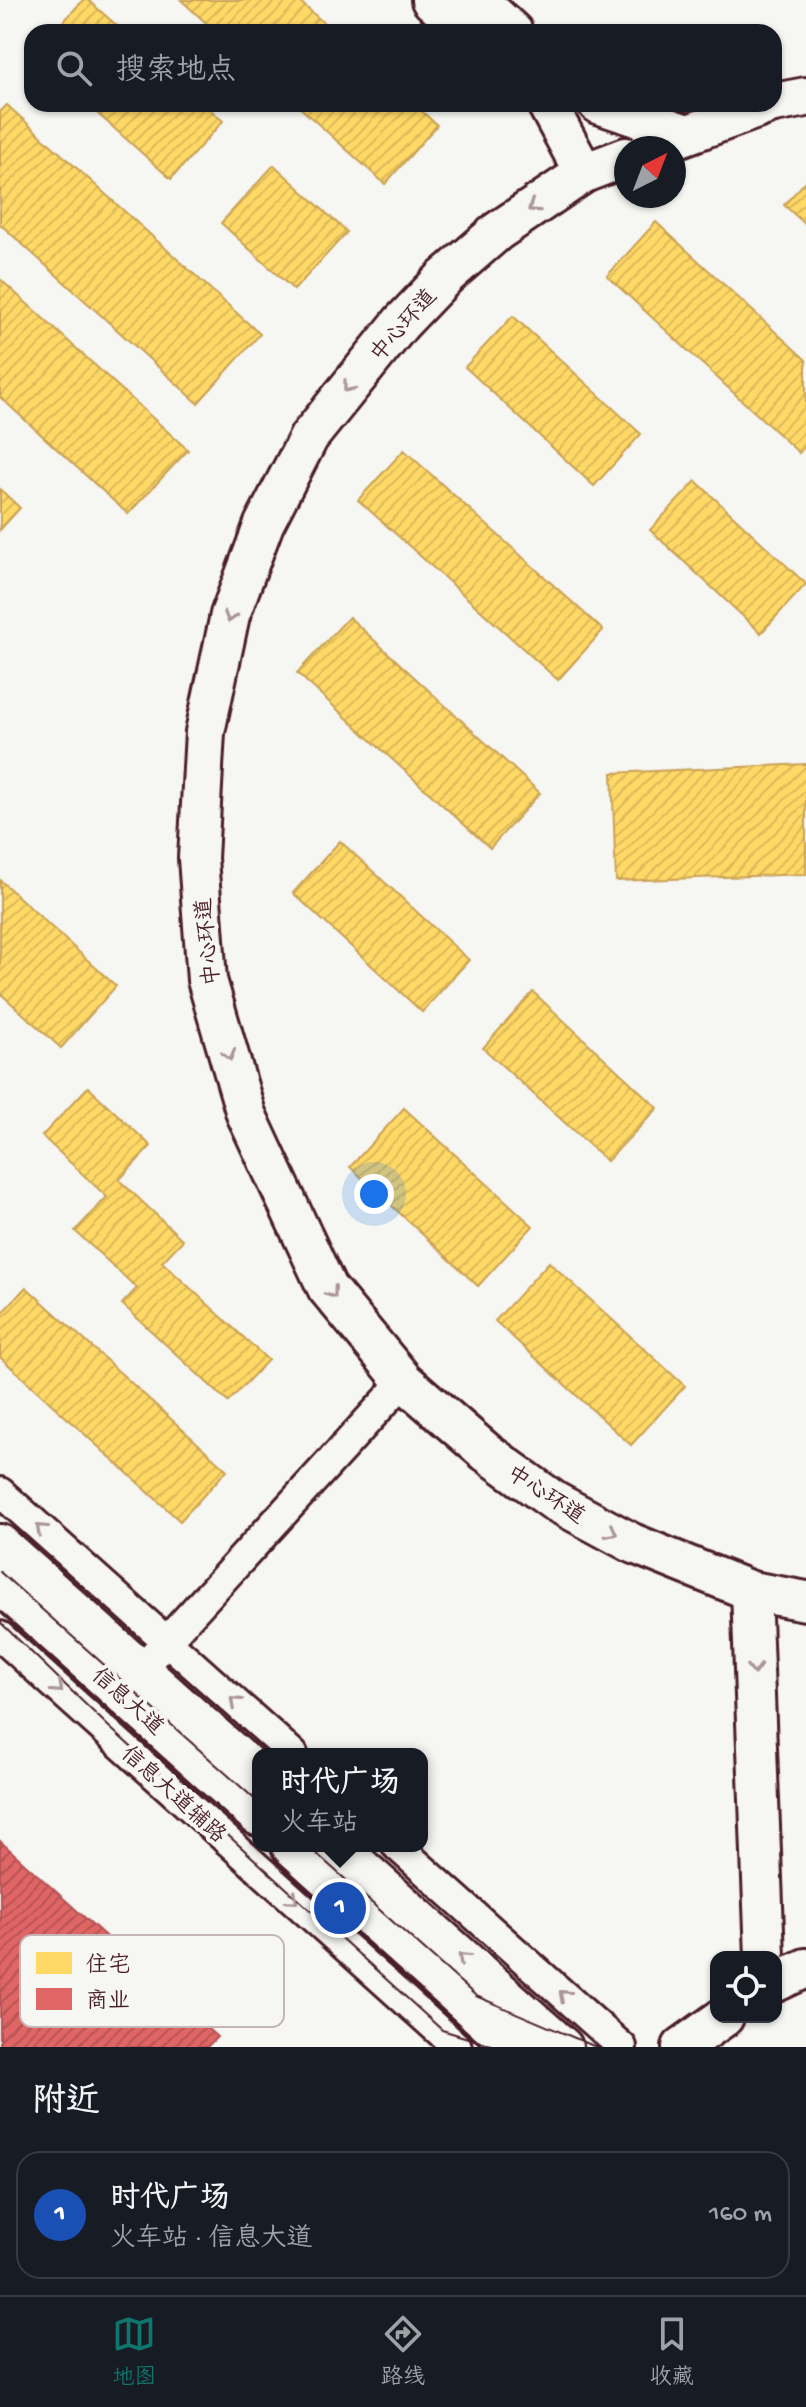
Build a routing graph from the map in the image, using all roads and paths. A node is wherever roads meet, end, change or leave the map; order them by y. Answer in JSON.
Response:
{"nodes":[{"id":1,"x":431,"y":0,"type":"edge"},
{"id":2,"x":478,"y":0,"type":"edge"},
{"id":3,"x":458,"y":24,"type":"edge"},
{"id":4,"x":504,"y":24,"type":"edge"},
{"id":5,"x":806,"y":97,"type":"edge"},
{"id":6,"x":782,"y":102,"type":"edge"},
{"id":7,"x":551,"y":112,"type":"edge"},
{"id":8,"x":622,"y":112,"type":"edge"},
{"id":9,"x":749,"y":112,"type":"edge"},
{"id":10,"x":687,"y":134,"type":"junction"},
{"id":11,"x":682,"y":136,"type":"edge"},
{"id":12,"x":614,"y":162,"type":"edge"},
{"id":13,"x":584,"y":173,"type":"junction"},
{"id":14,"x":404,"y":1381,"type":"junction"},
{"id":15,"x":0,"y":1492,"type":"edge"},
{"id":16,"x":0,"y":1544,"type":"edge"},
{"id":17,"x":0,"y":1584,"type":"edge"},
{"id":18,"x":751,"y":1591,"type":"junction"},
{"id":19,"x":806,"y":1601,"type":"edge"},
{"id":20,"x":0,"y":1636,"type":"edge"},
{"id":21,"x":167,"y":1641,"type":"junction"},
{"id":22,"x":130,"y":1681,"type":"junction"},
{"id":23,"x":286,"y":1748,"type":"edge"},
{"id":24,"x":252,"y":1771,"type":"edge"},
{"id":25,"x":252,"y":1810,"type":"edge"},
{"id":26,"x":298,"y":1852,"type":"edge"},
{"id":27,"x":344,"y":1852,"type":"edge"},
{"id":28,"x":404,"y":1852,"type":"edge"},
{"id":29,"x":765,"y":1951,"type":"edge"},
{"id":30,"x":806,"y":1968,"type":"edge"},
{"id":31,"x":782,"y":1979,"type":"edge"},
{"id":32,"x":716,"y":2023,"type":"edge"},
{"id":33,"x":457,"y":2047,"type":"edge"},
{"id":34,"x":514,"y":2047,"type":"edge"},
{"id":35,"x":563,"y":2047,"type":"edge"},
{"id":36,"x":622,"y":2047,"type":"edge"},
{"id":37,"x":682,"y":2047,"type":"edge"}],
"edges":[{"from":1,"to":3,"type":"street"},
{"from":2,"to":4,"type":"street"},
{"from":5,"to":6,"type":"street"},
{"from":7,"to":13,"type":"street"},
{"from":8,"to":10,"type":"street"},
{"from":9,"to":10,"type":"street"},
{"from":10,"to":11,"type":"street"},
{"from":12,"to":13,"type":"street","name":"中心环道"},
{"from":13,"to":14,"type":"street","name":"中心环道","one_way":true},
{"from":14,"to":18,"type":"street","name":"中心环道","one_way":true},
{"from":14,"to":21,"type":"street"},
{"from":21,"to":15,"type":"street","one_way":true},
{"from":16,"to":22,"type":"street","name":"信息大道"},
{"from":17,"to":22,"type":"street","name":"信息大道"},
{"from":18,"to":19,"type":"street","name":"中心环道"},
{"from":18,"to":29,"type":"street","one_way":true},
{"from":20,"to":33,"type":"street","name":"信息大道辅路","one_way":true},
{"from":21,"to":22,"type":"street"},
{"from":23,"to":21,"type":"street","one_way":true},
{"from":22,"to":24,"type":"street","name":"信息大道"},
{"from":22,"to":25,"type":"street","name":"信息大道"},
{"from":26,"to":34,"type":"street"},
{"from":35,"to":27,"type":"street","one_way":true},
{"from":36,"to":28,"type":"street","one_way":true},
{"from":30,"to":31,"type":"street"},
{"from":32,"to":37,"type":"street"}]}
